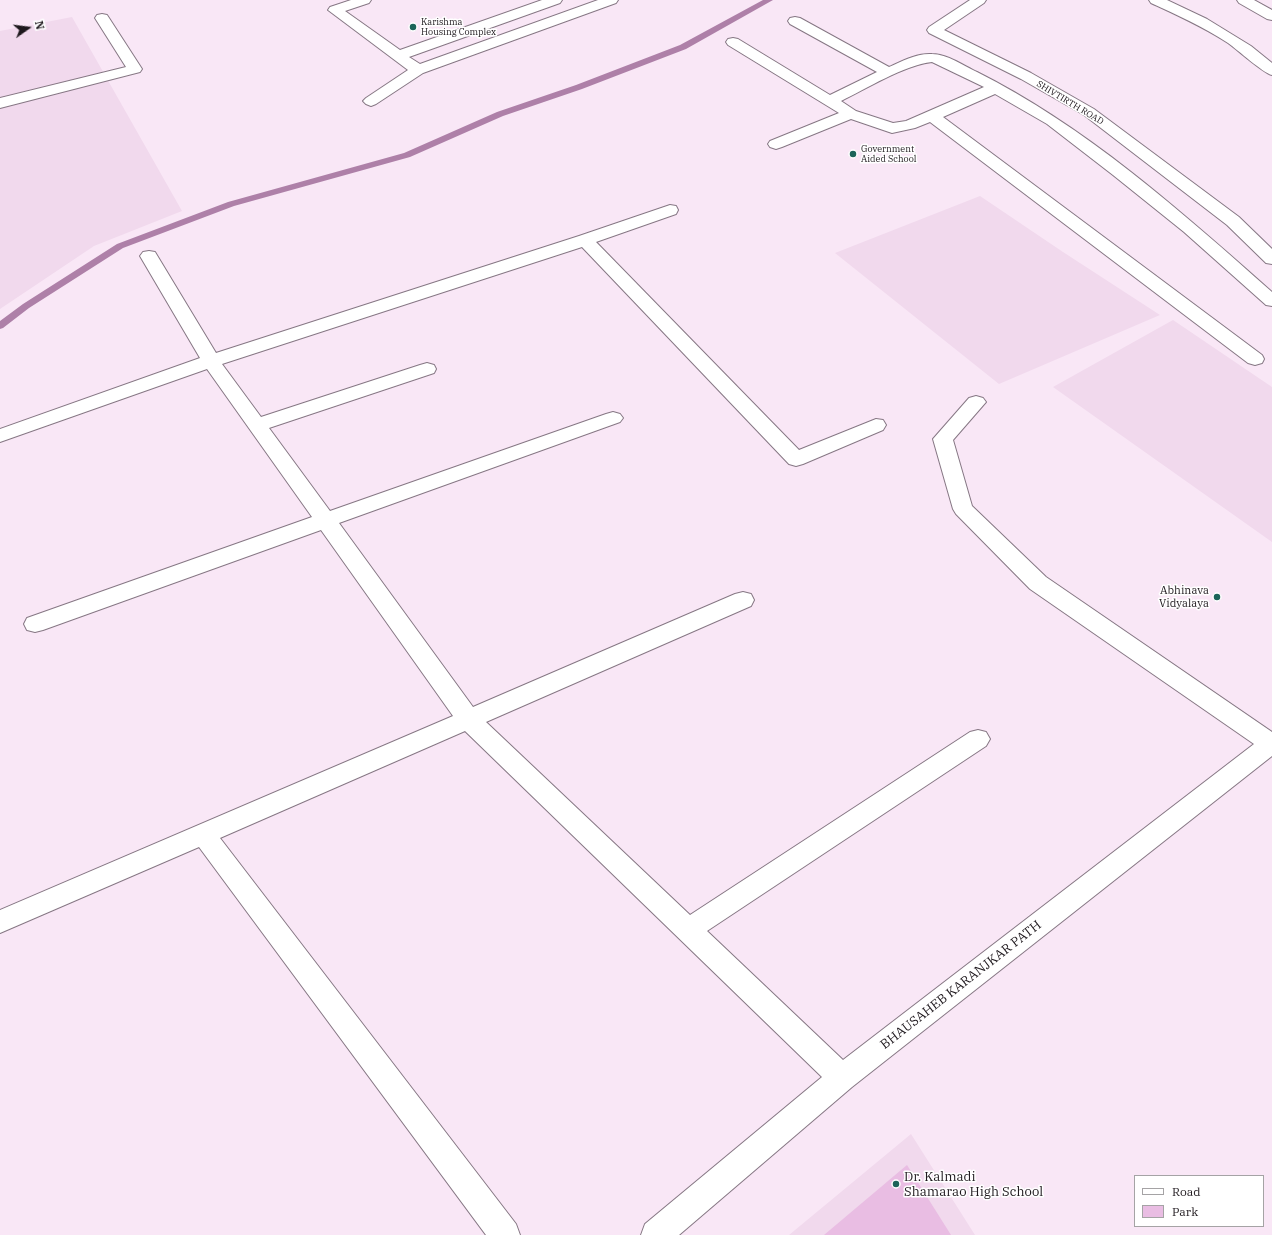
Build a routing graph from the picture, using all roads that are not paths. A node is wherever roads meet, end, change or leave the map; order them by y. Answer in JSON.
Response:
{"nodes":[{"id":1,"x":364,"y":0,"type":"edge"},
{"id":2,"x":555,"y":0,"type":"edge"},
{"id":3,"x":611,"y":0,"type":"edge"},
{"id":4,"x":979,"y":0,"type":"edge"},
{"id":5,"x":1156,"y":0,"type":"edge"},
{"id":6,"x":1244,"y":0,"type":"edge"},
{"id":7,"x":331,"y":5,"type":"edge"},
{"id":8,"x":1272,"y":16,"type":"edge"},
{"id":9,"x":102,"y":18,"type":"dead end"},
{"id":10,"x":795,"y":22,"type":"dead end"},
{"id":11,"x":733,"y":42,"type":"dead end"},
{"id":12,"x":398,"y":56,"type":"junction"},
{"id":13,"x":418,"y":70,"type":"junction"},
{"id":14,"x":1272,"y":71,"type":"edge"},
{"id":15,"x":888,"y":72,"type":"junction"},
{"id":16,"x":995,"y":88,"type":"junction"},
{"id":17,"x":371,"y":100,"type":"dead end"},
{"id":18,"x":829,"y":101,"type":"junction"},
{"id":19,"x":0,"y":103,"type":"edge"},
{"id":20,"x":851,"y":114,"type":"junction"},
{"id":21,"x":932,"y":116,"type":"junction"},
{"id":22,"x":776,"y":144,"type":"dead end"},
{"id":23,"x":670,"y":210,"type":"dead end"},
{"id":24,"x":585,"y":240,"type":"junction"},
{"id":25,"x":149,"y":256,"type":"dead end"},
{"id":26,"x":1272,"y":259,"type":"edge"},
{"id":27,"x":1272,"y":301,"type":"edge"},
{"id":28,"x":1255,"y":359,"type":"dead end"},
{"id":29,"x":212,"y":361,"type":"junction"},
{"id":30,"x":427,"y":369,"type":"dead end"},
{"id":31,"x":976,"y":402,"type":"dead end"},
{"id":32,"x":613,"y":418,"type":"dead end"},
{"id":33,"x":258,"y":425,"type":"junction"},
{"id":34,"x":876,"y":425,"type":"dead end"},
{"id":35,"x":0,"y":436,"type":"edge"},
{"id":36,"x":326,"y":520,"type":"junction"},
{"id":37,"x":743,"y":600,"type":"dead end"},
{"id":38,"x":36,"y":624,"type":"dead end"},
{"id":39,"x":469,"y":720,"type":"junction"},
{"id":40,"x":978,"y":738,"type":"dead end"},
{"id":41,"x":1272,"y":743,"type":"edge"},
{"id":42,"x":203,"y":834,"type":"junction"},
{"id":43,"x":0,"y":922,"type":"edge"},
{"id":44,"x":688,"y":930,"type":"junction"},
{"id":45,"x":842,"y":1078,"type":"junction"},
{"id":46,"x":505,"y":1235,"type":"edge"},
{"id":47,"x":656,"y":1235,"type":"edge"}],
"edges":[{"from":1,"to":7,"type":"street"},
{"from":2,"to":12,"type":"street"},
{"from":3,"to":13,"type":"street"},
{"from":4,"to":26,"type":"street","name":"SHIVTIRTH ROAD"},
{"from":5,"to":14,"type":"street"},
{"from":6,"to":8,"type":"street"},
{"from":7,"to":12,"type":"street"},
{"from":9,"to":19,"type":"street"},
{"from":10,"to":15,"type":"street"},
{"from":11,"to":18,"type":"street"},
{"from":12,"to":13,"type":"street"},
{"from":13,"to":17,"type":"street"},
{"from":15,"to":16,"type":"street"},
{"from":15,"to":18,"type":"street"},
{"from":16,"to":21,"type":"street"},
{"from":16,"to":27,"type":"street"},
{"from":18,"to":20,"type":"street"},
{"from":20,"to":21,"type":"street"},
{"from":20,"to":22,"type":"street"},
{"from":21,"to":28,"type":"street"},
{"from":23,"to":24,"type":"street"},
{"from":24,"to":29,"type":"street"},
{"from":24,"to":34,"type":"street"},
{"from":25,"to":29,"type":"street"},
{"from":29,"to":33,"type":"street"},
{"from":29,"to":35,"type":"street"},
{"from":30,"to":33,"type":"street"},
{"from":31,"to":41,"type":"street"},
{"from":32,"to":36,"type":"street"},
{"from":33,"to":36,"type":"street"},
{"from":36,"to":38,"type":"street"},
{"from":36,"to":39,"type":"street"},
{"from":37,"to":39,"type":"street"},
{"from":39,"to":42,"type":"street"},
{"from":39,"to":44,"type":"street"},
{"from":40,"to":44,"type":"street"},
{"from":41,"to":45,"type":"street","name":"BHAUSAHEB KARANJKAR PATH"},
{"from":42,"to":43,"type":"street"},
{"from":42,"to":46,"type":"street"},
{"from":44,"to":45,"type":"street"},
{"from":45,"to":47,"type":"street","name":"BHAUSAHEB KARANJKAR PATH"}]}
